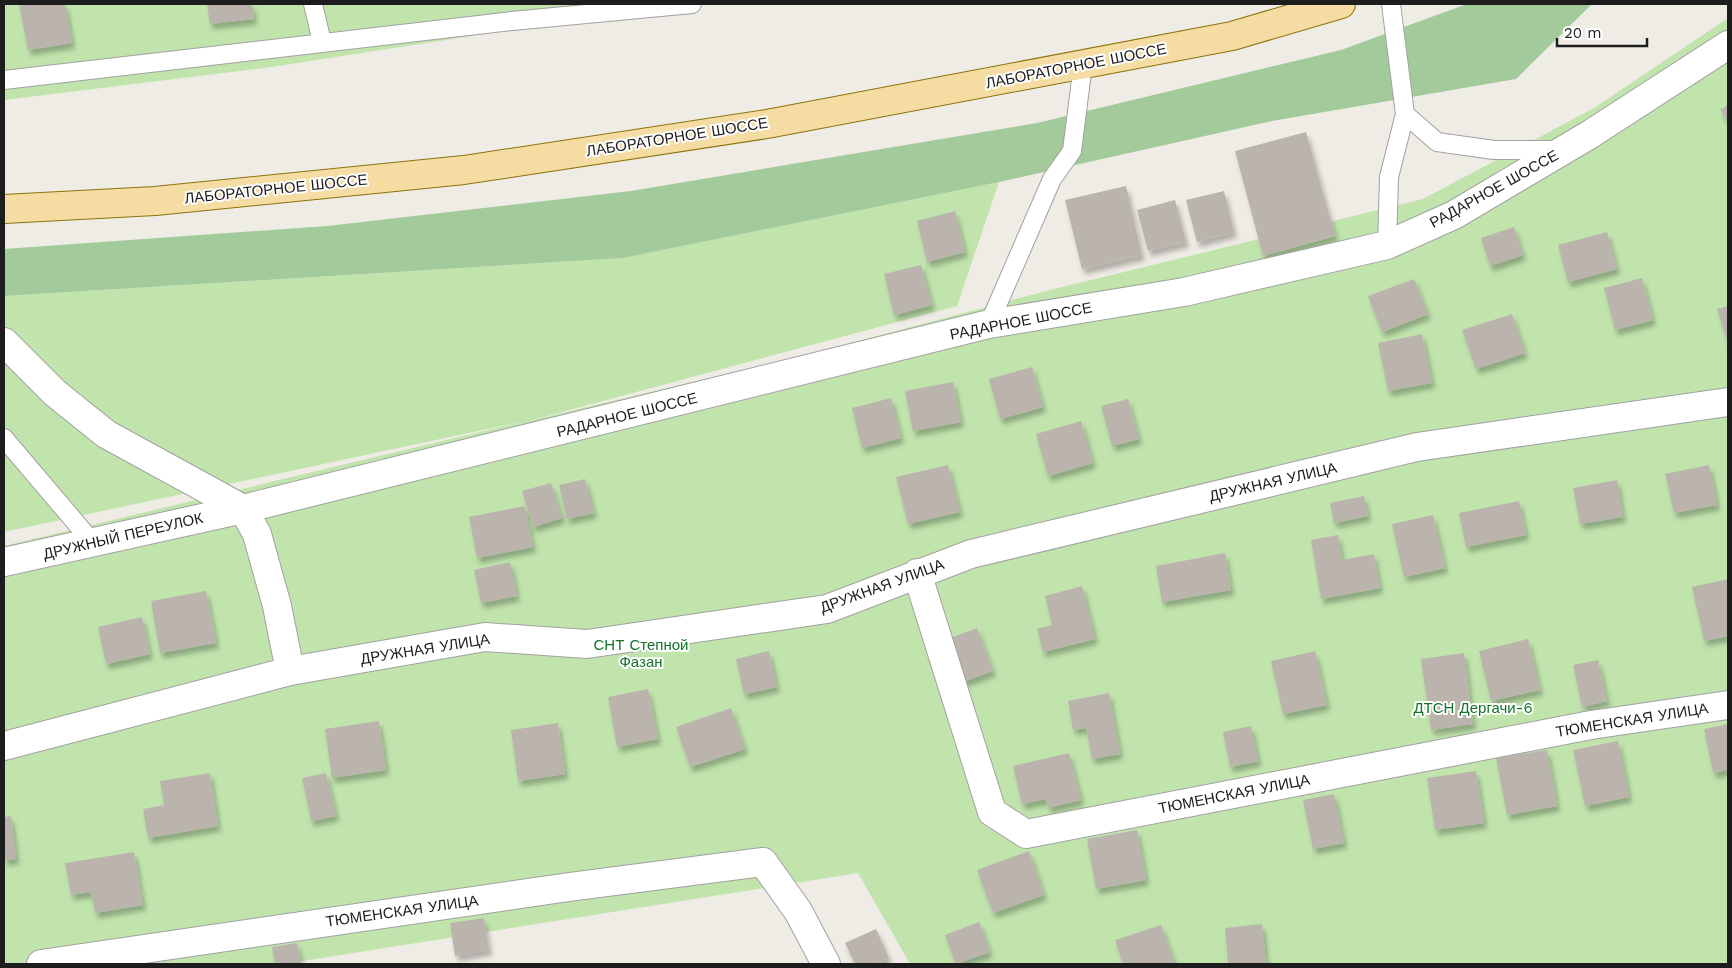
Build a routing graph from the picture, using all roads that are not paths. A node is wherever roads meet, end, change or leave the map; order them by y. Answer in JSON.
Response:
{"nodes":[{"id":1,"x":313,"y":4,"type":"edge"},
{"id":2,"x":692,"y":4,"type":"edge"},
{"id":3,"x":1341,"y":4,"type":"edge"},
{"id":4,"x":1391,"y":4,"type":"edge"},
{"id":5,"x":511,"y":12,"type":"edge"},
{"id":6,"x":322,"y":42,"type":"junction"},
{"id":7,"x":1728,"y":45,"type":"edge"},
{"id":8,"x":1083,"y":64,"type":"junction"},
{"id":9,"x":4,"y":80,"type":"edge"},
{"id":10,"x":1406,"y":114,"type":"junction"},
{"id":11,"x":1564,"y":150,"type":"junction"},
{"id":12,"x":4,"y":209,"type":"edge"},
{"id":13,"x":1387,"y":245,"type":"junction"},
{"id":14,"x":989,"y":324,"type":"junction"},
{"id":15,"x":4,"y":342,"type":"edge"},
{"id":16,"x":1728,"y":402,"type":"edge"},
{"id":17,"x":4,"y":438,"type":"edge"},
{"id":18,"x":243,"y":509,"type":"junction"},
{"id":19,"x":93,"y":543,"type":"junction"},
{"id":20,"x":4,"y":561,"type":"edge"},
{"id":21,"x":918,"y":573,"type":"junction"},
{"id":22,"x":290,"y":671,"type":"junction"},
{"id":23,"x":1728,"y":705,"type":"edge"},
{"id":24,"x":4,"y":746,"type":"edge"},
{"id":25,"x":42,"y":964,"type":"edge"},
{"id":26,"x":826,"y":964,"type":"edge"}],
"edges":[{"from":1,"to":6,"type":"lane"},
{"from":2,"to":5,"type":"lane"},
{"from":3,"to":8,"type":"main road","name":"ЛАБОРАТОРНОЕ ШОССЕ"},
{"from":4,"to":10,"type":"lane"},
{"from":5,"to":6,"type":"lane"},
{"from":6,"to":9,"type":"lane"},
{"from":7,"to":11,"type":"street","name":"РАДАРНОЕ ШОССЕ"},
{"from":8,"to":12,"type":"main road","name":"ЛАБОРАТОРНОЕ ШОССЕ"},
{"from":8,"to":14,"type":"lane"},
{"from":10,"to":11,"type":"lane"},
{"from":10,"to":13,"type":"lane"},
{"from":11,"to":13,"type":"street","name":"РАДАРНОЕ ШОССЕ"},
{"from":13,"to":14,"type":"street","name":"РАДАРНОЕ ШОССЕ"},
{"from":14,"to":18,"type":"street","name":"РАДАРНОЕ ШОССЕ"},
{"from":15,"to":18,"type":"street"},
{"from":16,"to":21,"type":"street","name":"ДРУЖНАЯ УЛИЦА"},
{"from":17,"to":19,"type":"lane"},
{"from":18,"to":19,"type":"street","name":"ДРУЖНЫЙ ПЕРЕУЛОК"},
{"from":18,"to":22,"type":"street"},
{"from":19,"to":20,"type":"street","name":"ДРУЖНЫЙ ПЕРЕУЛОК"},
{"from":21,"to":22,"type":"street","name":"ДРУЖНАЯ УЛИЦА"},
{"from":21,"to":23,"type":"street","name":"ТЮМЕНСКАЯ УЛИЦА"},
{"from":22,"to":24,"type":"street","name":"ДРУЖНАЯ УЛИЦА"},
{"from":25,"to":26,"type":"street","name":"ТЮМЕНСКАЯ УЛИЦА"}]}
